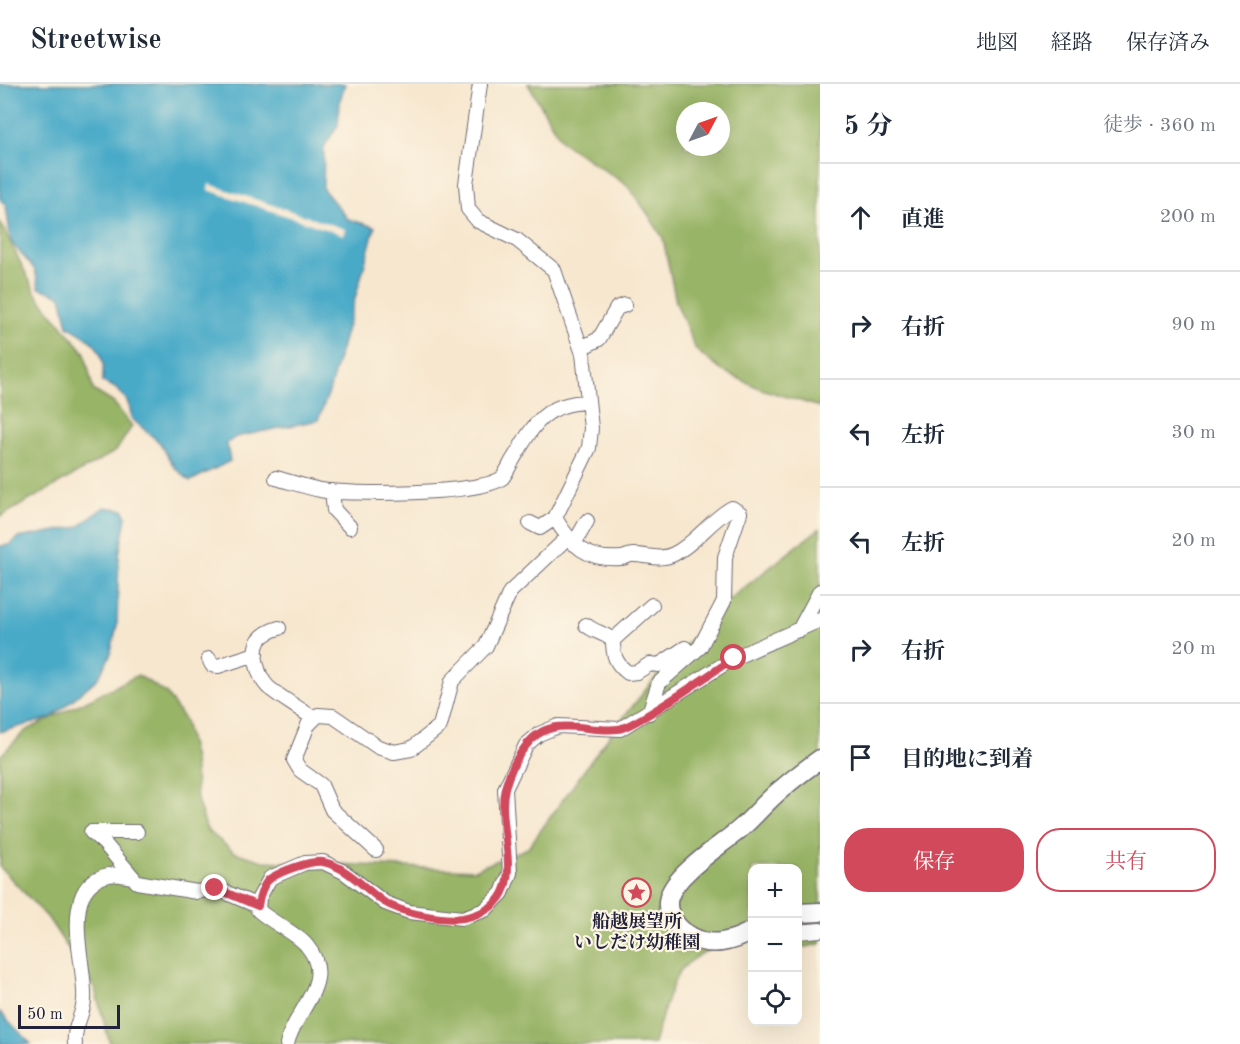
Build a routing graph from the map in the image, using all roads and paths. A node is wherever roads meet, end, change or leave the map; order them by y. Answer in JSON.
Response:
{"nodes":[{"id":1,"x":480,"y":84,"type":"edge"},
{"id":2,"x":626,"y":305,"type":"dead end"},
{"id":3,"x":581,"y":348,"type":"junction"},
{"id":4,"x":588,"y":402,"type":"junction"},
{"id":5,"x":276,"y":478,"type":"dead end"},
{"id":6,"x":332,"y":490,"type":"junction"},
{"id":7,"x":555,"y":518,"type":"junction"},
{"id":8,"x":587,"y":521,"type":"dead end"},
{"id":9,"x":530,"y":523,"type":"dead end"},
{"id":10,"x":350,"y":527,"type":"dead end"},
{"id":11,"x":571,"y":541,"type":"junction"},
{"id":12,"x":820,"y":591,"type":"edge"},
{"id":13,"x":652,"y":606,"type":"dead end"},
{"id":14,"x":820,"y":620,"type":"edge"},
{"id":15,"x":586,"y":625,"type":"dead end"},
{"id":16,"x":279,"y":628,"type":"dead end"},
{"id":17,"x":799,"y":630,"type":"junction"},
{"id":18,"x":613,"y":640,"type":"junction"},
{"id":19,"x":256,"y":654,"type":"junction"},
{"id":20,"x":691,"y":655,"type":"junction"},
{"id":21,"x":209,"y":659,"type":"dead end"},
{"id":22,"x":649,"y":713,"type":"junction"},
{"id":23,"x":314,"y":719,"type":"junction"},
{"id":24,"x":820,"y":759,"type":"edge"},
{"id":25,"x":137,"y":832,"type":"dead end"},
{"id":26,"x":376,"y":850,"type":"dead end"},
{"id":27,"x":132,"y":877,"type":"junction"},
{"id":28,"x":258,"y":906,"type":"junction"},
{"id":29,"x":820,"y":912,"type":"edge"},
{"id":30,"x":802,"y":913,"type":"edge"},
{"id":31,"x":820,"y":930,"type":"edge"},
{"id":32,"x":802,"y":932,"type":"edge"},
{"id":33,"x":748,"y":933,"type":"edge"},
{"id":34,"x":75,"y":1044,"type":"edge"},
{"id":35,"x":287,"y":1044,"type":"edge"}],
"edges":[{"from":1,"to":3,"type":"street"},
{"from":2,"to":3,"type":"street"},
{"from":3,"to":4,"type":"street"},
{"from":4,"to":6,"type":"street"},
{"from":4,"to":7,"type":"street"},
{"from":5,"to":6,"type":"street"},
{"from":6,"to":10,"type":"street"},
{"from":7,"to":9,"type":"street"},
{"from":7,"to":11,"type":"street"},
{"from":8,"to":11,"type":"street"},
{"from":11,"to":20,"type":"street"},
{"from":11,"to":23,"type":"street"},
{"from":12,"to":17,"type":"street"},
{"from":13,"to":18,"type":"street"},
{"from":14,"to":17,"type":"street"},
{"from":15,"to":18,"type":"street"},
{"from":16,"to":19,"type":"street"},
{"from":17,"to":22,"type":"street"},
{"from":18,"to":20,"type":"street"},
{"from":19,"to":21,"type":"street"},
{"from":19,"to":23,"type":"street"},
{"from":20,"to":22,"type":"street"},
{"from":22,"to":28,"type":"street"},
{"from":23,"to":26,"type":"street"},
{"from":24,"to":33,"type":"street"},
{"from":25,"to":27,"type":"street"},
{"from":27,"to":28,"type":"street"},
{"from":27,"to":34,"type":"street"},
{"from":28,"to":35,"type":"street"},
{"from":29,"to":30,"type":"street"},
{"from":31,"to":32,"type":"street"}]}
